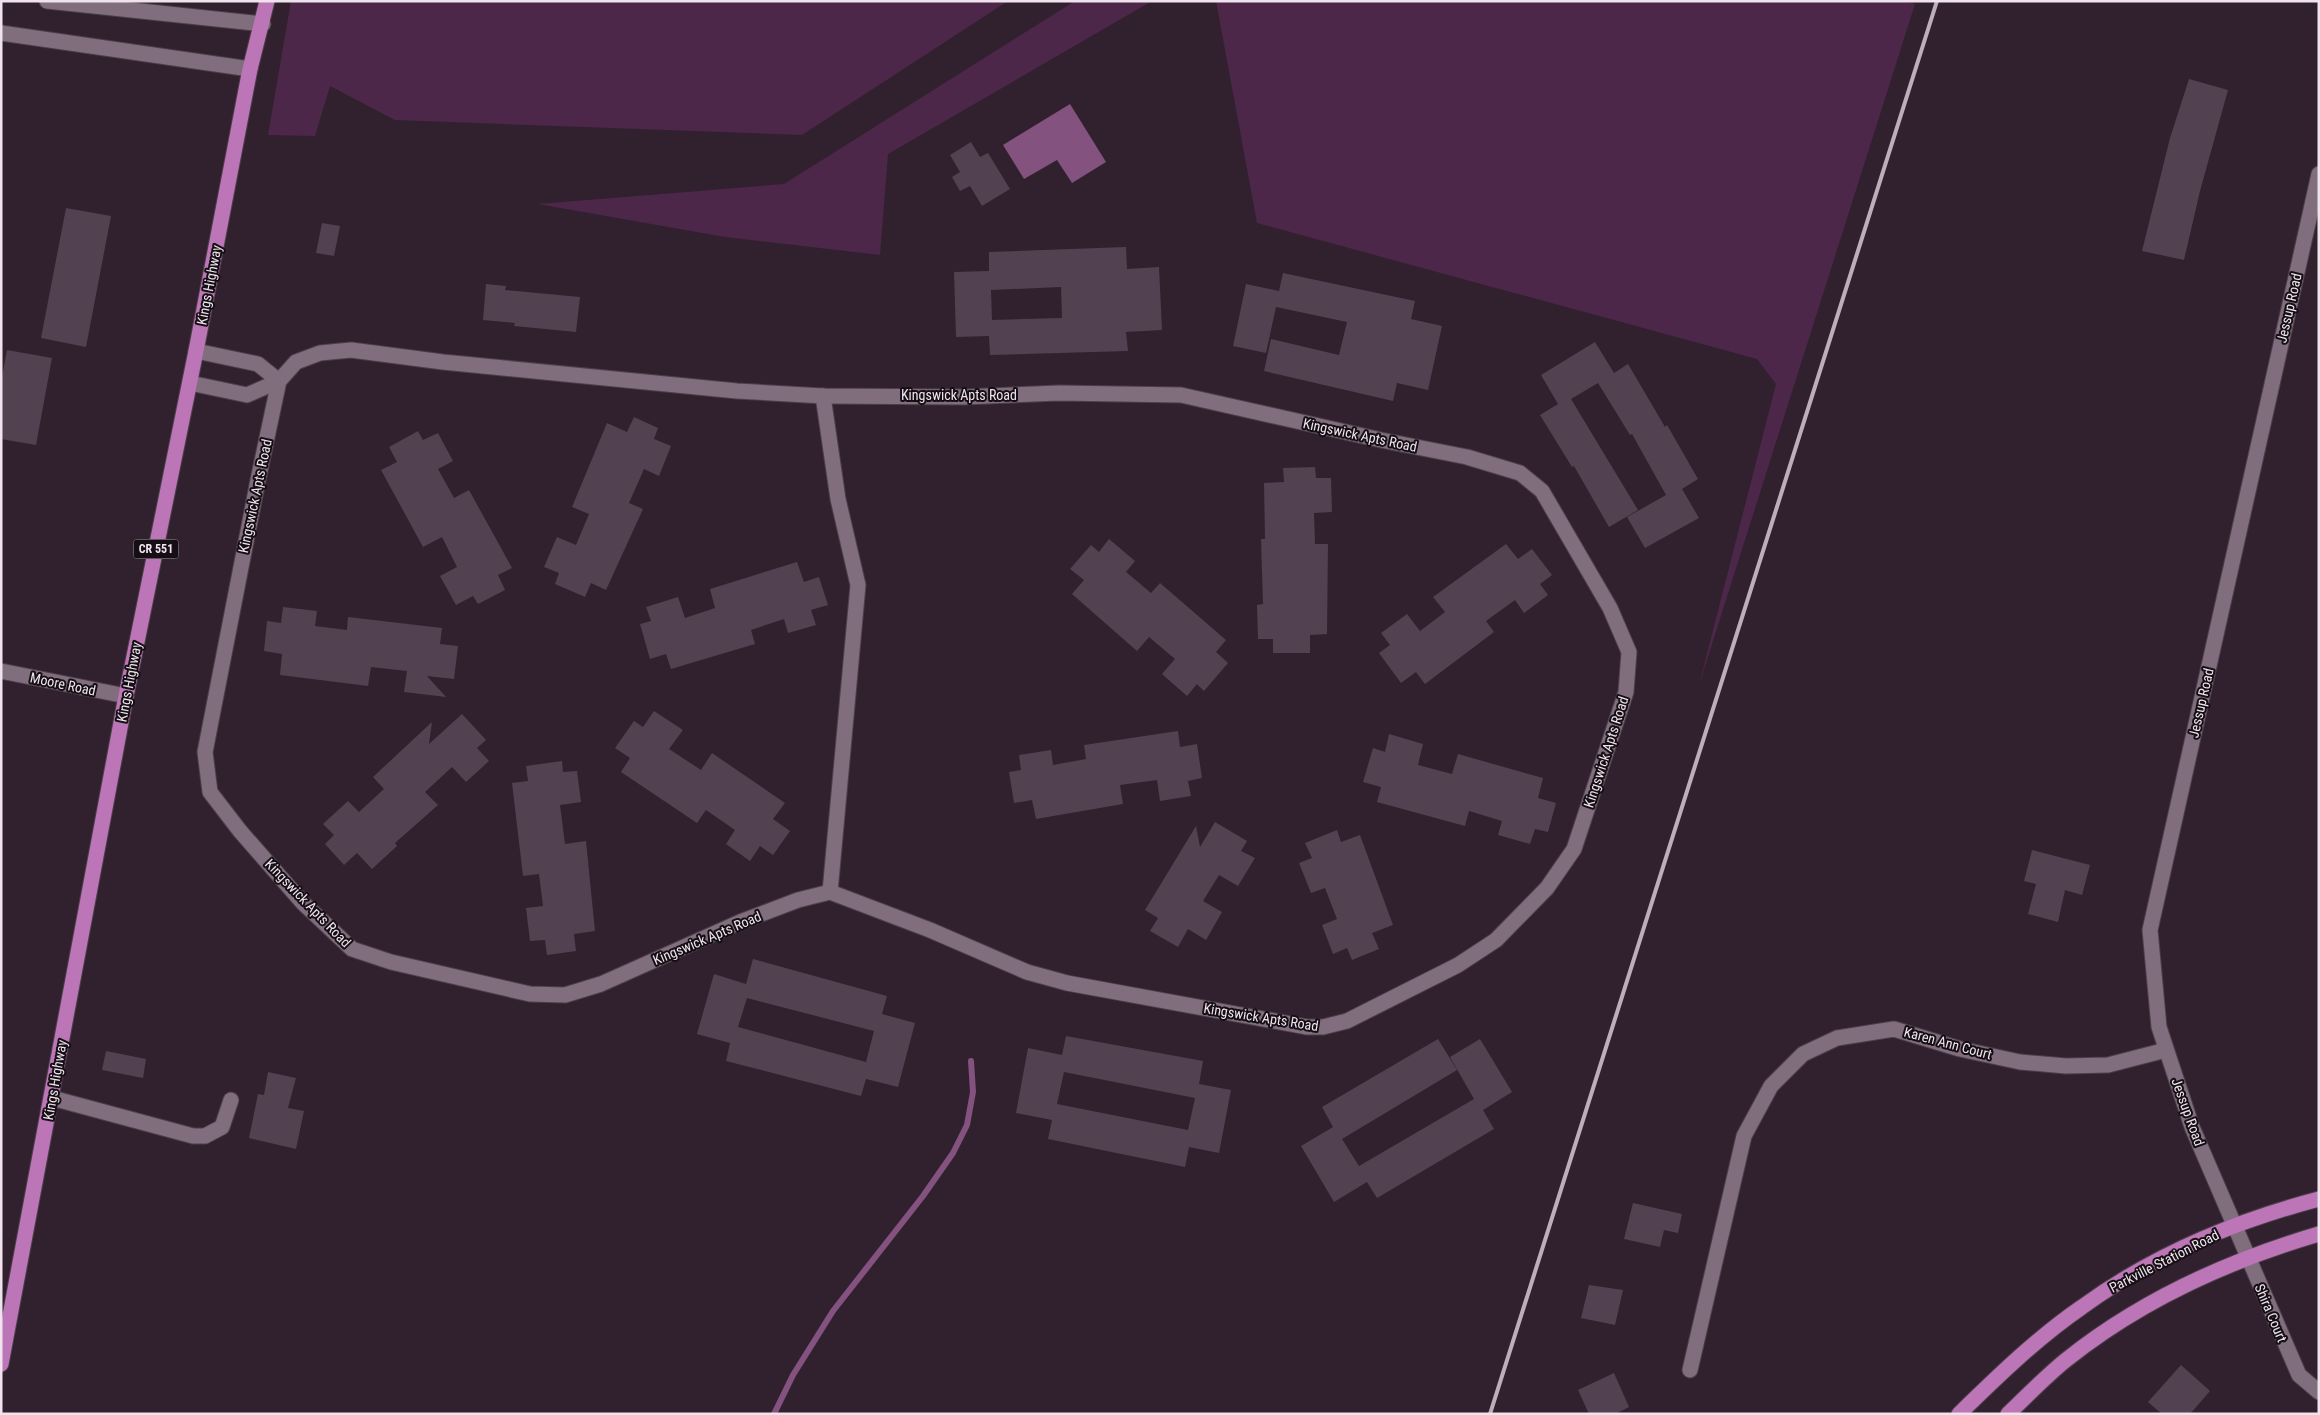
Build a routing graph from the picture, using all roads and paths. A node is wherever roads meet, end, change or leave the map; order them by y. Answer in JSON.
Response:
{"nodes":[{"id":1,"x":47,"y":1,"type":"edge"},
{"id":2,"x":267,"y":1,"type":"edge"},
{"id":3,"x":263,"y":24,"type":"junction"},
{"id":4,"x":1,"y":32,"type":"edge"},
{"id":5,"x":250,"y":69,"type":"junction"},
{"id":6,"x":2319,"y":174,"type":"edge"},
{"id":7,"x":196,"y":351,"type":"junction"},
{"id":8,"x":279,"y":381,"type":"junction"},
{"id":9,"x":190,"y":383,"type":"junction"},
{"id":10,"x":823,"y":396,"type":"junction"},
{"id":11,"x":1,"y":671,"type":"edge"},
{"id":12,"x":126,"y":696,"type":"junction"},
{"id":13,"x":830,"y":892,"type":"junction"},
{"id":14,"x":2166,"y":1050,"type":"junction"},
{"id":15,"x":52,"y":1098,"type":"junction"},
{"id":16,"x":231,"y":1100,"type":"dead end"},
{"id":17,"x":2319,"y":1199,"type":"edge"},
{"id":18,"x":2234,"y":1226,"type":"junction"},
{"id":19,"x":2319,"y":1234,"type":"edge"},
{"id":20,"x":2246,"y":1257,"type":"junction"},
{"id":21,"x":1,"y":1364,"type":"edge"},
{"id":22,"x":1690,"y":1370,"type":"dead end"},
{"id":23,"x":2319,"y":1392,"type":"edge"},
{"id":24,"x":1959,"y":1414,"type":"edge"},
{"id":25,"x":2008,"y":1414,"type":"edge"}],
"edges":[{"from":1,"to":3,"type":"street"},
{"from":2,"to":3,"type":"main road","name":"Kings Highway","number":"CR 551"},
{"from":3,"to":5,"type":"main road","name":"Kings Highway","number":"CR 551"},
{"from":4,"to":5,"type":"street"},
{"from":5,"to":7,"type":"main road","name":"Kings Highway","number":"CR 551"},
{"from":6,"to":14,"type":"street","name":"Jessup Road"},
{"from":7,"to":8,"type":"street"},
{"from":7,"to":9,"type":"main road","name":"Kings Highway","number":"CR 551"},
{"from":8,"to":9,"type":"street","name":"Kingswick Apts Road"},
{"from":8,"to":10,"type":"street","name":"Kingswick Apts Road"},
{"from":8,"to":13,"type":"street","name":"Kingswick Apts Road"},
{"from":9,"to":12,"type":"main road","name":"Kings Highway","number":"CR 551"},
{"from":10,"to":13,"type":"street"},
{"from":10,"to":13,"type":"street","name":"Kingswick Apts Road"},
{"from":11,"to":12,"type":"street","name":"Moore Road"},
{"from":12,"to":15,"type":"main road","name":"Kings Highway","number":"CR 551"},
{"from":14,"to":18,"type":"street","name":"Jessup Road"},
{"from":14,"to":22,"type":"street","name":"Karen Ann Court"},
{"from":15,"to":16,"type":"street"},
{"from":15,"to":21,"type":"main road","name":"Kings Highway","number":"CR 551"},
{"from":17,"to":18,"type":"main road","name":"Parkville Station Road"},
{"from":18,"to":20,"type":"street","name":"Shira Court"},
{"from":18,"to":24,"type":"main road","name":"Parkville Station Road"},
{"from":19,"to":20,"type":"main road"},
{"from":20,"to":23,"type":"street","name":"Shira Court"},
{"from":20,"to":25,"type":"main road"}]}
